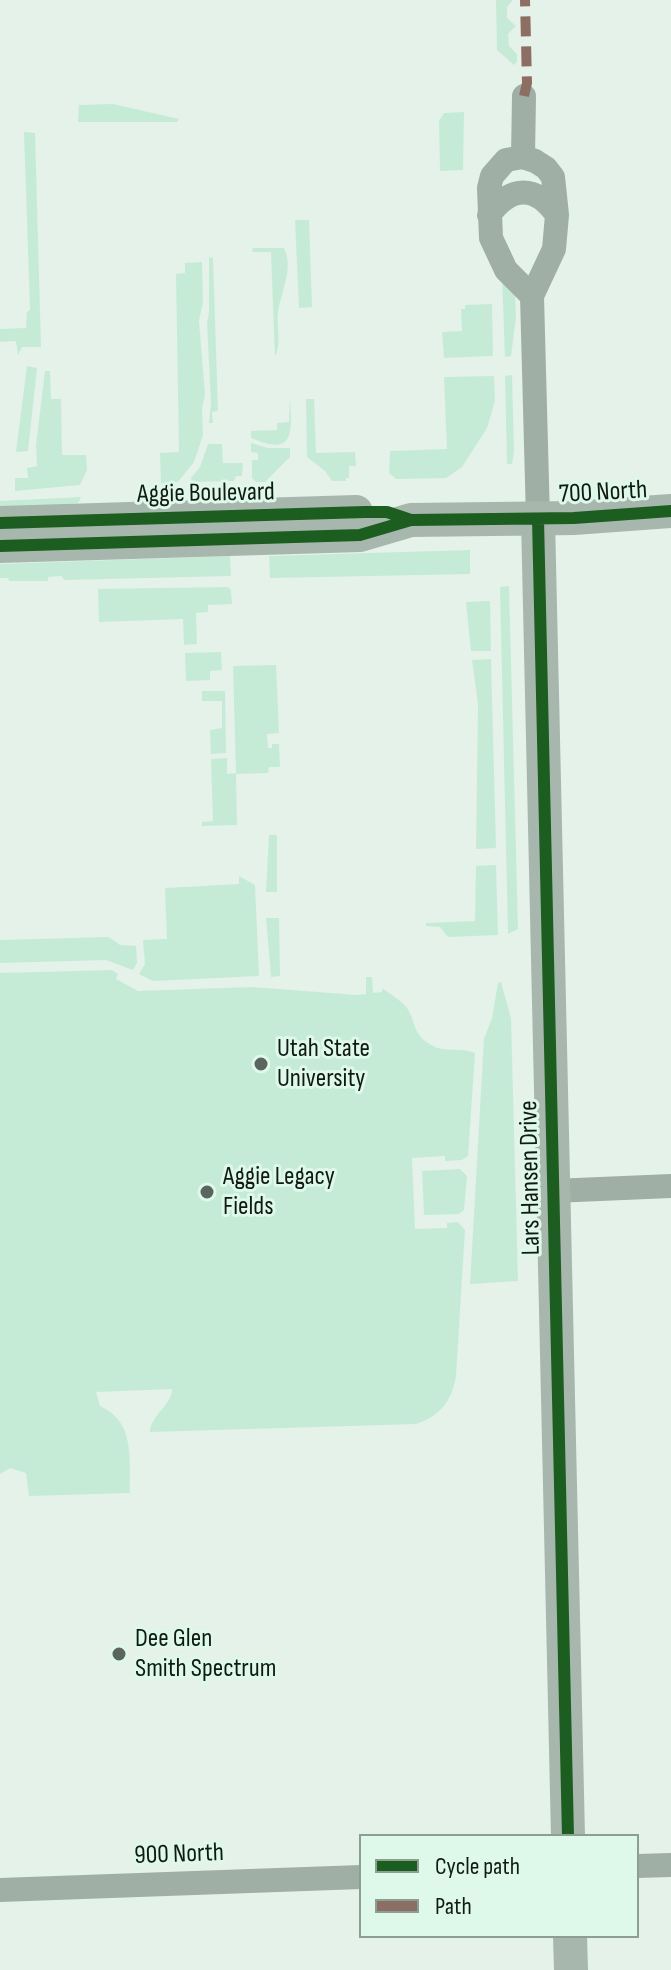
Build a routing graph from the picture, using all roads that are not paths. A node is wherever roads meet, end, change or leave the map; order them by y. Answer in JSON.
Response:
{"nodes":[{"id":1,"x":524,"y":96,"type":"dead end"},
{"id":2,"x":523,"y":157,"type":"junction"},
{"id":3,"x":489,"y":215,"type":"junction"},
{"id":4,"x":557,"y":215,"type":"junction"},
{"id":5,"x":532,"y":296,"type":"junction"},
{"id":6,"x":671,"y":511,"type":"edge"},
{"id":7,"x":538,"y":519,"type":"junction"},
{"id":8,"x":411,"y":520,"type":"junction"},
{"id":9,"x":0,"y":523,"type":"edge"},
{"id":10,"x":0,"y":546,"type":"edge"},
{"id":11,"x":671,"y":1186,"type":"edge"},
{"id":12,"x":553,"y":1191,"type":"junction"},
{"id":13,"x":568,"y":1834,"type":"edge"},
{"id":14,"x":671,"y":1865,"type":"edge"},
{"id":15,"x":639,"y":1866,"type":"edge"},
{"id":16,"x":359,"y":1877,"type":"edge"},
{"id":17,"x":0,"y":1890,"type":"edge"},
{"id":18,"x":570,"y":1938,"type":"edge"},
{"id":19,"x":571,"y":1970,"type":"edge"}],
"edges":[{"from":1,"to":2,"type":"street"},
{"from":2,"to":3,"type":"street"},
{"from":2,"to":4,"type":"street","name":"Lars Hansen Drive"},
{"from":3,"to":4,"type":"street"},
{"from":3,"to":5,"type":"street"},
{"from":4,"to":5,"type":"street","name":"Lars Hansen Drive"},
{"from":5,"to":7,"type":"street","name":"Lars Hansen Drive"},
{"from":6,"to":7,"type":"main road","name":"700 North"},
{"from":7,"to":8,"type":"main road","name":"Aggie Boulevard"},
{"from":7,"to":12,"type":"main road","name":"Lars Hansen Drive"},
{"from":8,"to":9,"type":"main road","name":"Aggie Boulevard"},
{"from":8,"to":10,"type":"main road","name":"Aggie Boulevard"},
{"from":11,"to":12,"type":"street"},
{"from":12,"to":13,"type":"main road","name":"Lars Hansen Drive"},
{"from":14,"to":15,"type":"street"},
{"from":16,"to":17,"type":"street","name":"900 North"},
{"from":18,"to":19,"type":"main road"}]}
